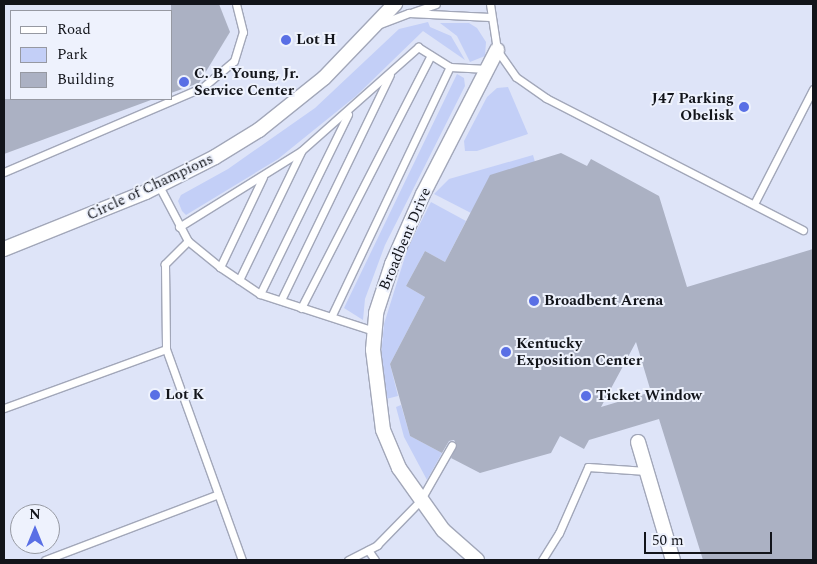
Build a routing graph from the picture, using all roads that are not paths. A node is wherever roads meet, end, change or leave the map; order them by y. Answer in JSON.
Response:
{"nodes":[{"id":1,"x":236,"y":4,"type":"edge"},
{"id":2,"x":395,"y":4,"type":"edge"},
{"id":3,"x":436,"y":4,"type":"edge"},
{"id":4,"x":490,"y":4,"type":"edge"},
{"id":5,"x":409,"y":13,"type":"junction"},
{"id":6,"x":490,"y":17,"type":"junction"},
{"id":7,"x":376,"y":26,"type":"junction"},
{"id":8,"x":497,"y":50,"type":"junction"},
{"id":9,"x":431,"y":55,"type":"junction"},
{"id":10,"x":450,"y":67,"type":"junction"},
{"id":11,"x":487,"y":69,"type":"junction"},
{"id":12,"x":392,"y":70,"type":"junction"},
{"id":13,"x":813,"y":89,"type":"edge"},
{"id":14,"x":349,"y":111,"type":"junction"},
{"id":15,"x":301,"y":151,"type":"junction"},
{"id":16,"x":4,"y":172,"type":"edge"},
{"id":17,"x":264,"y":176,"type":"junction"},
{"id":18,"x":159,"y":186,"type":"junction"},
{"id":19,"x":754,"y":204,"type":"junction"},
{"id":20,"x":179,"y":227,"type":"junction"},
{"id":21,"x":803,"y":230,"type":"dead end"},
{"id":22,"x":188,"y":242,"type":"junction"},
{"id":23,"x":4,"y":248,"type":"edge"},
{"id":24,"x":220,"y":267,"type":"junction"},
{"id":25,"x":239,"y":280,"type":"junction"},
{"id":26,"x":260,"y":294,"type":"junction"},
{"id":27,"x":281,"y":300,"type":"junction"},
{"id":28,"x":301,"y":308,"type":"junction"},
{"id":29,"x":332,"y":315,"type":"junction"},
{"id":30,"x":374,"y":332,"type":"junction"},
{"id":31,"x":166,"y":349,"type":"junction"},
{"id":32,"x":4,"y":408,"type":"edge"},
{"id":33,"x":638,"y":442,"type":"dead end"},
{"id":34,"x":452,"y":445,"type":"dead end"},
{"id":35,"x":646,"y":471,"type":"junction"},
{"id":36,"x":216,"y":495,"type":"junction"},
{"id":37,"x":420,"y":501,"type":"junction"},
{"id":38,"x":368,"y":550,"type":"junction"},
{"id":39,"x":45,"y":560,"type":"edge"},
{"id":40,"x":242,"y":560,"type":"edge"},
{"id":41,"x":348,"y":560,"type":"edge"},
{"id":42,"x":375,"y":560,"type":"edge"},
{"id":43,"x":477,"y":560,"type":"edge"},
{"id":44,"x":542,"y":560,"type":"edge"},
{"id":45,"x":673,"y":560,"type":"edge"}],
"edges":[{"from":1,"to":16,"type":"lane"},
{"from":2,"to":7,"type":"street","name":"Circle of Champions"},
{"from":3,"to":5,"type":"lane"},
{"from":4,"to":6,"type":"lane"},
{"from":5,"to":6,"type":"lane"},
{"from":5,"to":7,"type":"lane"},
{"from":6,"to":8,"type":"lane"},
{"from":7,"to":18,"type":"street","name":"Circle of Champions"},
{"from":8,"to":11,"type":"street","name":"Broadbent Drive"},
{"from":8,"to":19,"type":"lane"},
{"from":9,"to":10,"type":"lane"},
{"from":9,"to":12,"type":"lane"},
{"from":9,"to":28,"type":"lane"},
{"from":10,"to":11,"type":"lane"},
{"from":10,"to":29,"type":"lane"},
{"from":11,"to":30,"type":"street","name":"Broadbent Drive"},
{"from":12,"to":14,"type":"lane"},
{"from":12,"to":27,"type":"lane"},
{"from":13,"to":19,"type":"lane"},
{"from":14,"to":15,"type":"lane"},
{"from":14,"to":26,"type":"lane"},
{"from":15,"to":17,"type":"lane"},
{"from":15,"to":25,"type":"lane"},
{"from":17,"to":20,"type":"lane"},
{"from":17,"to":24,"type":"lane"},
{"from":18,"to":20,"type":"lane"},
{"from":18,"to":23,"type":"street","name":"Circle of Champions"},
{"from":19,"to":21,"type":"lane"},
{"from":20,"to":22,"type":"lane"},
{"from":22,"to":24,"type":"lane"},
{"from":22,"to":31,"type":"lane"},
{"from":24,"to":25,"type":"lane"},
{"from":25,"to":26,"type":"lane"},
{"from":26,"to":27,"type":"lane"},
{"from":27,"to":28,"type":"lane"},
{"from":28,"to":29,"type":"lane"},
{"from":29,"to":30,"type":"lane"},
{"from":30,"to":37,"type":"street","name":"Broadbent Drive"},
{"from":31,"to":32,"type":"lane"},
{"from":31,"to":36,"type":"lane"},
{"from":33,"to":35,"type":"street"},
{"from":34,"to":37,"type":"lane"},
{"from":35,"to":44,"type":"lane"},
{"from":35,"to":45,"type":"street"},
{"from":36,"to":39,"type":"lane"},
{"from":36,"to":40,"type":"lane"},
{"from":37,"to":38,"type":"lane"},
{"from":37,"to":43,"type":"street","name":"Broadbent Drive"},
{"from":38,"to":41,"type":"lane"},
{"from":38,"to":42,"type":"lane"}]}
